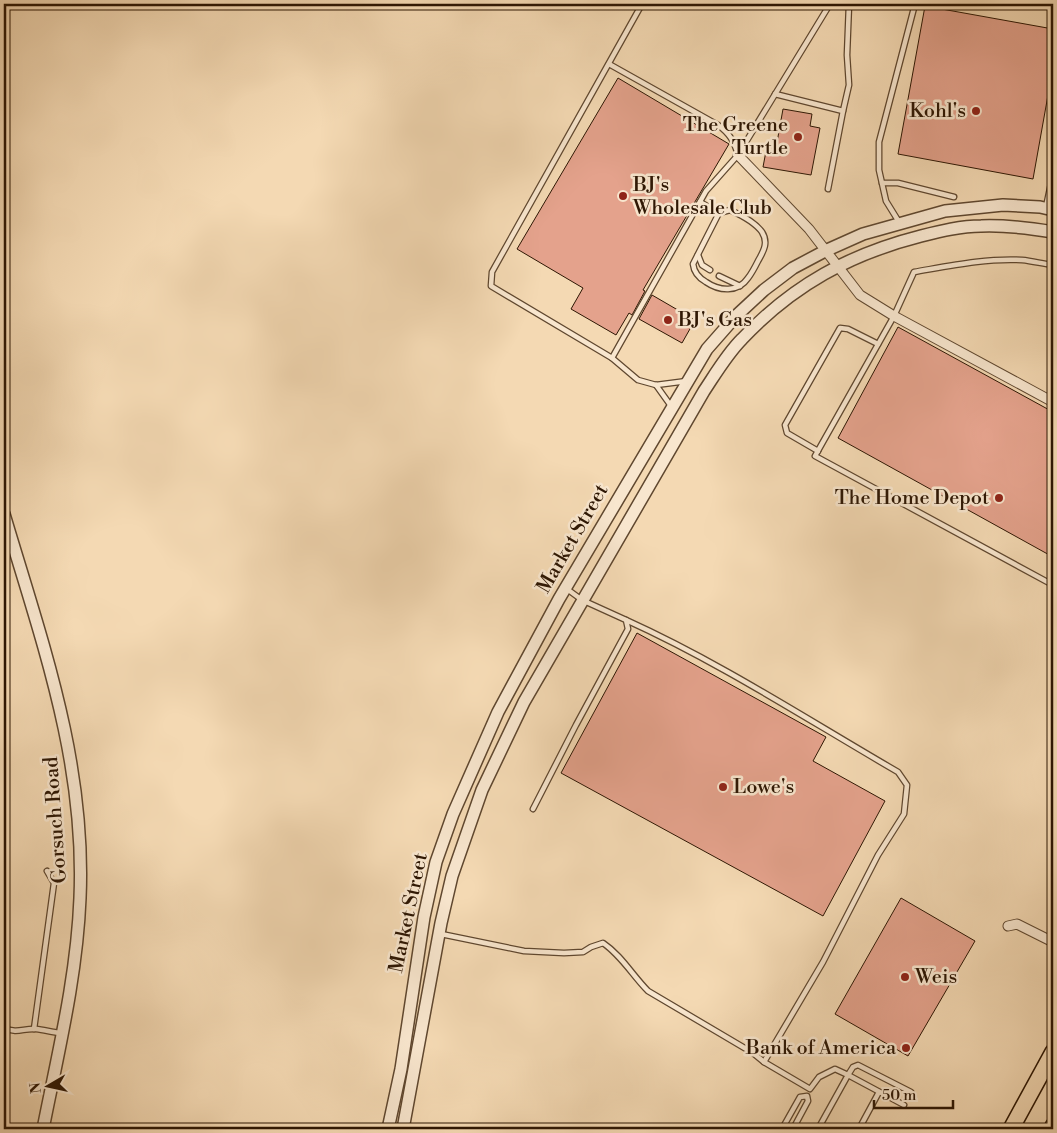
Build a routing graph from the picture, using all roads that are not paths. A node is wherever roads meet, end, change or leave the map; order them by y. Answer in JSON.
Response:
{"nodes":[{"id":1,"x":642,"y":4,"type":"edge"},
{"id":2,"x":830,"y":4,"type":"edge"},
{"id":3,"x":849,"y":4,"type":"edge"},
{"id":4,"x":914,"y":4,"type":"edge"},
{"id":5,"x":609,"y":64,"type":"junction"},
{"id":6,"x":775,"y":94,"type":"junction"},
{"id":7,"x":843,"y":112,"type":"junction"},
{"id":8,"x":738,"y":155,"type":"junction"},
{"id":9,"x":1053,"y":174,"type":"edge"},
{"id":10,"x":1052,"y":182,"type":"edge"},
{"id":11,"x":882,"y":183,"type":"junction"},
{"id":12,"x":828,"y":189,"type":"dead end"},
{"id":13,"x":954,"y":197,"type":"dead end"},
{"id":14,"x":700,"y":202,"type":"junction"},
{"id":15,"x":1050,"y":209,"type":"edge"},
{"id":16,"x":719,"y":213,"type":"junction"},
{"id":17,"x":899,"y":223,"type":"junction"},
{"id":18,"x":1053,"y":232,"type":"edge"},
{"id":19,"x":825,"y":251,"type":"junction"},
{"id":20,"x":698,"y":254,"type":"junction"},
{"id":21,"x":836,"y":266,"type":"junction"},
{"id":22,"x":1053,"y":266,"type":"edge"},
{"id":23,"x":710,"y":270,"type":"dead end"},
{"id":24,"x":719,"y":276,"type":"dead end"},
{"id":25,"x":740,"y":286,"type":"junction"},
{"id":26,"x":894,"y":316,"type":"junction"},
{"id":27,"x":878,"y":344,"type":"junction"},
{"id":28,"x":612,"y":358,"type":"junction"},
{"id":29,"x":688,"y":380,"type":"junction"},
{"id":30,"x":656,"y":384,"type":"junction"},
{"id":31,"x":1053,"y":402,"type":"edge"},
{"id":32,"x":672,"y":407,"type":"junction"},
{"id":33,"x":818,"y":451,"type":"junction"},
{"id":34,"x":4,"y":514,"type":"edge"},
{"id":35,"x":1053,"y":584,"type":"edge"},
{"id":36,"x":565,"y":588,"type":"junction"},
{"id":37,"x":582,"y":600,"type":"junction"},
{"id":38,"x":626,"y":620,"type":"junction"},
{"id":39,"x":533,"y":809,"type":"dead end"},
{"id":40,"x":47,"y":871,"type":"dead end"},
{"id":41,"x":1008,"y":926,"type":"dead end"},
{"id":42,"x":439,"y":934,"type":"junction"},
{"id":43,"x":1053,"y":942,"type":"edge"},
{"id":44,"x":4,"y":1028,"type":"edge"},
{"id":45,"x":34,"y":1029,"type":"junction"},
{"id":46,"x":62,"y":1034,"type":"junction"},
{"id":47,"x":1053,"y":1052,"type":"edge"},
{"id":48,"x":764,"y":1062,"type":"junction"},
{"id":49,"x":848,"y":1075,"type":"junction"},
{"id":50,"x":810,"y":1089,"type":"junction"},
{"id":51,"x":879,"y":1092,"type":"junction"},
{"id":52,"x":911,"y":1092,"type":"dead end"},
{"id":53,"x":807,"y":1096,"type":"junction"},
{"id":54,"x":904,"y":1105,"type":"dead end"},
{"id":55,"x":43,"y":1129,"type":"edge"},
{"id":56,"x":388,"y":1129,"type":"edge"},
{"id":57,"x":404,"y":1129,"type":"edge"},
{"id":58,"x":782,"y":1129,"type":"edge"},
{"id":59,"x":793,"y":1129,"type":"edge"},
{"id":60,"x":818,"y":1129,"type":"edge"},
{"id":61,"x":859,"y":1129,"type":"edge"},
{"id":62,"x":1011,"y":1129,"type":"edge"}],
"edges":[{"from":1,"to":5,"type":"lane"},
{"from":2,"to":6,"type":"lane"},
{"from":3,"to":7,"type":"lane"},
{"from":4,"to":11,"type":"lane"},
{"from":5,"to":8,"type":"lane"},
{"from":5,"to":28,"type":"lane"},
{"from":6,"to":7,"type":"lane"},
{"from":6,"to":8,"type":"lane"},
{"from":7,"to":12,"type":"lane"},
{"from":8,"to":14,"type":"lane"},
{"from":8,"to":19,"type":"street"},
{"from":9,"to":10,"type":"lane"},
{"from":10,"to":15,"type":"lane"},
{"from":11,"to":13,"type":"lane"},
{"from":11,"to":17,"type":"lane"},
{"from":14,"to":16,"type":"lane"},
{"from":14,"to":28,"type":"lane"},
{"from":15,"to":17,"type":"street","name":"Market Street"},
{"from":16,"to":20,"type":"lane"},
{"from":16,"to":25,"type":"lane"},
{"from":17,"to":19,"type":"street","name":"Market Street"},
{"from":18,"to":21,"type":"street","name":"Market Street"},
{"from":19,"to":21,"type":"street"},
{"from":19,"to":29,"type":"street","name":"Market Street"},
{"from":20,"to":23,"type":"lane"},
{"from":20,"to":25,"type":"lane"},
{"from":21,"to":26,"type":"street"},
{"from":21,"to":37,"type":"street","name":"Market Street"},
{"from":22,"to":26,"type":"lane"},
{"from":24,"to":25,"type":"lane"},
{"from":26,"to":27,"type":"lane"},
{"from":26,"to":31,"type":"street"},
{"from":27,"to":33,"type":"lane"},
{"from":27,"to":33,"type":"lane"},
{"from":28,"to":30,"type":"lane"},
{"from":29,"to":30,"type":"lane"},
{"from":29,"to":32,"type":"street","name":"Market Street"},
{"from":30,"to":32,"type":"lane"},
{"from":32,"to":36,"type":"street","name":"Market Street"},
{"from":33,"to":35,"type":"lane"},
{"from":34,"to":46,"type":"street","name":"Gorsuch Road"},
{"from":36,"to":37,"type":"lane"},
{"from":36,"to":56,"type":"street","name":"Market Street"},
{"from":37,"to":38,"type":"lane"},
{"from":37,"to":42,"type":"street","name":"Market Street"},
{"from":38,"to":39,"type":"lane"},
{"from":38,"to":48,"type":"lane"},
{"from":40,"to":45,"type":"lane"},
{"from":41,"to":43,"type":"street"},
{"from":42,"to":48,"type":"lane"},
{"from":42,"to":57,"type":"street","name":"Market Street"},
{"from":44,"to":45,"type":"lane"},
{"from":45,"to":46,"type":"lane"},
{"from":46,"to":55,"type":"street","name":"Gorsuch Road"},
{"from":47,"to":62,"type":"highway"},
{"from":48,"to":50,"type":"lane"},
{"from":49,"to":50,"type":"lane"},
{"from":49,"to":51,"type":"lane"},
{"from":49,"to":52,"type":"lane"},
{"from":49,"to":60,"type":"lane"},
{"from":50,"to":53,"type":"lane"},
{"from":51,"to":54,"type":"lane"},
{"from":51,"to":61,"type":"lane"},
{"from":53,"to":58,"type":"lane"},
{"from":53,"to":59,"type":"lane"}]}
